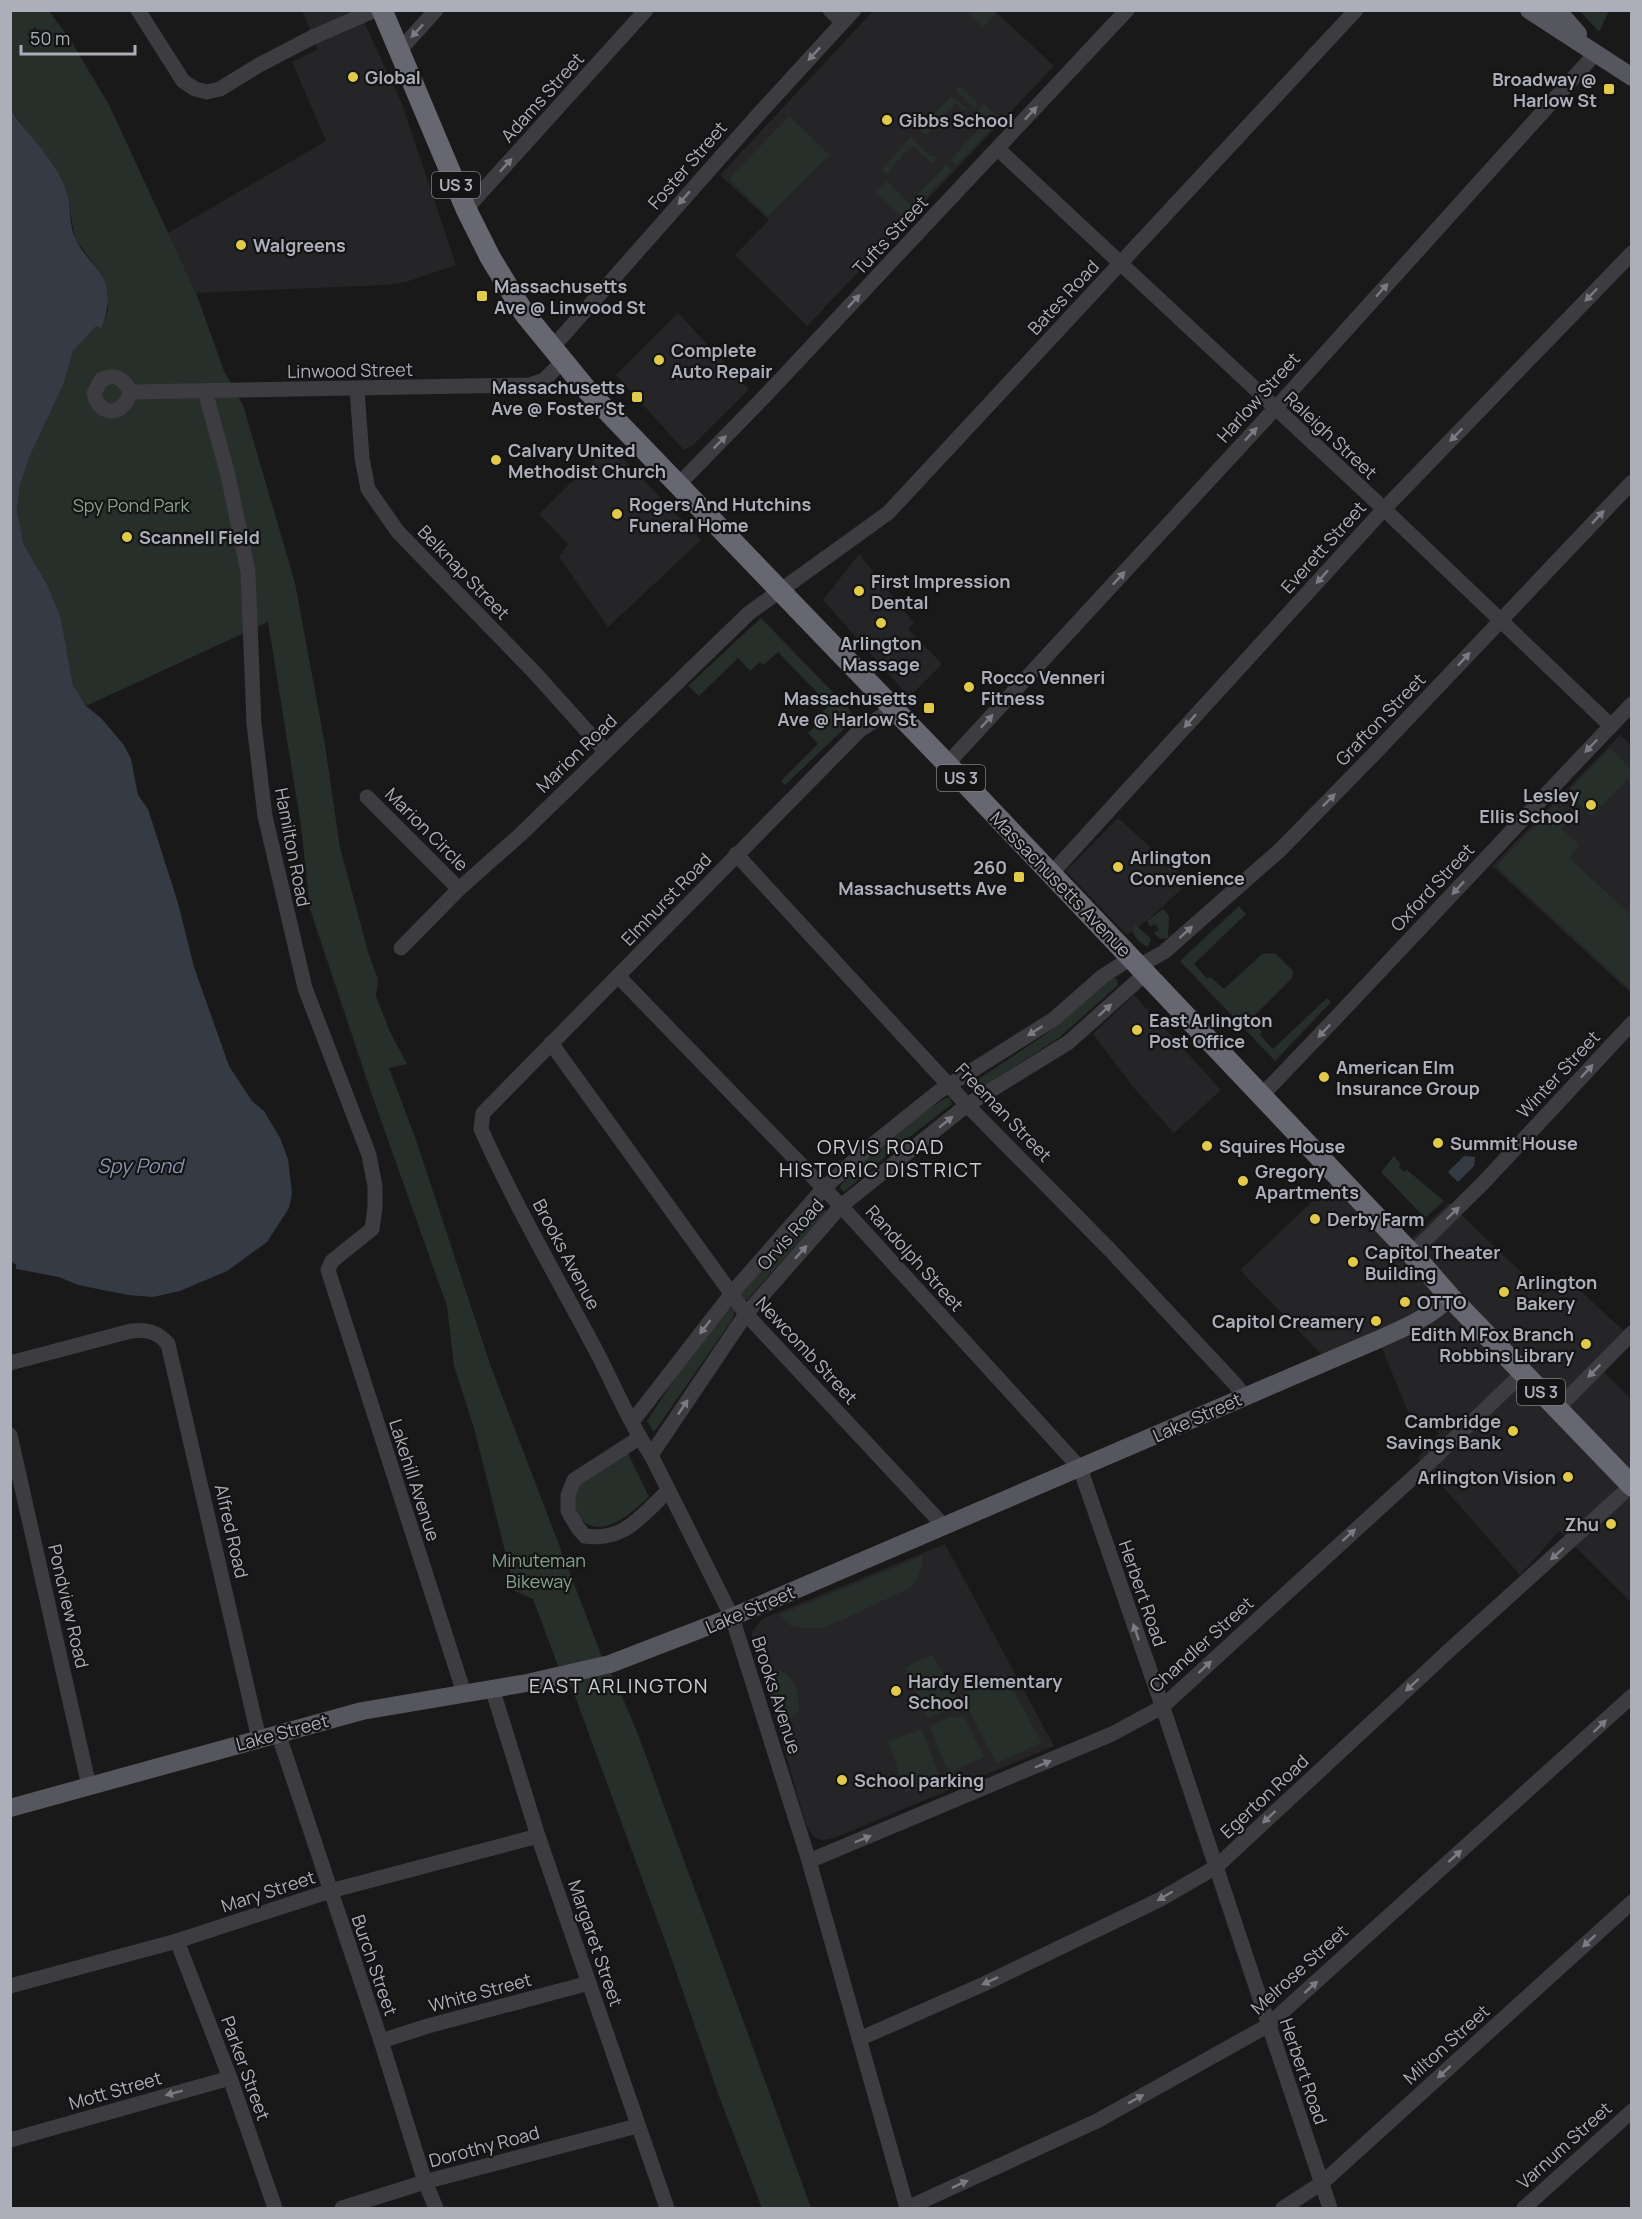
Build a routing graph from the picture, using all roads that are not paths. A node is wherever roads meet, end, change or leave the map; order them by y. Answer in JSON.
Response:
{"nodes":[{"id":1,"x":138,"y":10,"type":"edge"},
{"id":2,"x":375,"y":10,"type":"edge"},
{"id":3,"x":382,"y":10,"type":"edge"},
{"id":4,"x":436,"y":10,"type":"edge"},
{"id":5,"x":646,"y":10,"type":"edge"},
{"id":6,"x":830,"y":10,"type":"edge"},
{"id":7,"x":854,"y":10,"type":"edge"},
{"id":8,"x":1126,"y":10,"type":"edge"},
{"id":9,"x":1356,"y":10,"type":"edge"},
{"id":10,"x":1529,"y":10,"type":"edge"},
{"id":11,"x":1557,"y":10,"type":"edge"},
{"id":12,"x":843,"y":22,"type":"junction"},
{"id":13,"x":399,"y":51,"type":"junction"},
{"id":14,"x":1595,"y":54,"type":"junction"},
{"id":15,"x":1632,"y":77,"type":"edge"},
{"id":16,"x":998,"y":149,"type":"junction"},
{"id":17,"x":466,"y":208,"type":"junction"},
{"id":18,"x":1632,"y":252,"type":"edge"},
{"id":19,"x":1120,"y":265,"type":"junction"},
{"id":20,"x":557,"y":354,"type":"junction"},
{"id":21,"x":357,"y":389,"type":"junction"},
{"id":22,"x":130,"y":392,"type":"dead end"},
{"id":23,"x":205,"y":392,"type":"junction"},
{"id":24,"x":1274,"y":409,"type":"junction"},
{"id":25,"x":1632,"y":482,"type":"edge"},
{"id":26,"x":679,"y":484,"type":"junction"},
{"id":27,"x":1384,"y":509,"type":"junction"},
{"id":28,"x":781,"y":591,"type":"junction"},
{"id":29,"x":1500,"y":621,"type":"junction"},
{"id":30,"x":1632,"y":704,"type":"edge"},
{"id":31,"x":894,"y":708,"type":"junction"},
{"id":32,"x":1611,"y":726,"type":"junction"},
{"id":33,"x":605,"y":751,"type":"junction"},
{"id":34,"x":947,"y":764,"type":"junction"},
{"id":35,"x":367,"y":796,"type":"dead end"},
{"id":36,"x":736,"y":854,"type":"junction"},
{"id":37,"x":1051,"y":874,"type":"junction"},
{"id":38,"x":459,"y":890,"type":"junction"},
{"id":39,"x":401,"y":948,"type":"dead end"},
{"id":40,"x":1139,"y":966,"type":"junction"},
{"id":41,"x":618,"y":976,"type":"junction"},
{"id":42,"x":1632,"y":1023,"type":"edge"},
{"id":43,"x":551,"y":1043,"type":"junction"},
{"id":44,"x":951,"y":1085,"type":"junction"},
{"id":45,"x":1261,"y":1096,"type":"junction"},
{"id":46,"x":967,"y":1105,"type":"junction"},
{"id":47,"x":481,"y":1129,"type":"joint"},
{"id":48,"x":823,"y":1189,"type":"junction"},
{"id":49,"x":841,"y":1206,"type":"junction"},
{"id":50,"x":1411,"y":1254,"type":"junction"},
{"id":51,"x":330,"y":1280,"type":"joint"},
{"id":52,"x":732,"y":1293,"type":"junction"},
{"id":53,"x":1450,"y":1297,"type":"junction"},
{"id":54,"x":746,"y":1314,"type":"junction"},
{"id":55,"x":1632,"y":1333,"type":"edge"},
{"id":56,"x":10,"y":1363,"type":"edge"},
{"id":57,"x":1523,"y":1372,"type":"junction"},
{"id":58,"x":1244,"y":1396,"type":"junction"},
{"id":59,"x":1557,"y":1409,"type":"junction"},
{"id":60,"x":632,"y":1422,"type":"junction"},
{"id":61,"x":10,"y":1435,"type":"edge"},
{"id":62,"x":639,"y":1438,"type":"junction"},
{"id":63,"x":651,"y":1455,"type":"junction"},
{"id":64,"x":1080,"y":1468,"type":"junction"},
{"id":65,"x":1631,"y":1486,"type":"edge"},
{"id":66,"x":668,"y":1491,"type":"junction"},
{"id":67,"x":944,"y":1526,"type":"junction"},
{"id":68,"x":732,"y":1617,"type":"junction"},
{"id":69,"x":492,"y":1688,"type":"junction"},
{"id":70,"x":464,"y":1693,"type":"junction"},
{"id":71,"x":1632,"y":1696,"type":"edge"},
{"id":72,"x":1162,"y":1707,"type":"junction"},
{"id":73,"x":278,"y":1733,"type":"junction"},
{"id":74,"x":259,"y":1738,"type":"junction"},
{"id":75,"x":89,"y":1785,"type":"junction"},
{"id":76,"x":10,"y":1808,"type":"edge"},
{"id":77,"x":538,"y":1836,"type":"junction"},
{"id":78,"x":809,"y":1861,"type":"junction"},
{"id":79,"x":1216,"y":1866,"type":"junction"},
{"id":80,"x":330,"y":1891,"type":"junction"},
{"id":81,"x":1632,"y":1902,"type":"edge"},
{"id":82,"x":177,"y":1941,"type":"junction"},
{"id":83,"x":589,"y":1983,"type":"junction"},
{"id":84,"x":10,"y":1986,"type":"edge"},
{"id":85,"x":1267,"y":2026,"type":"junction"},
{"id":86,"x":859,"y":2039,"type":"junction"},
{"id":87,"x":381,"y":2041,"type":"junction"},
{"id":88,"x":230,"y":2078,"type":"junction"},
{"id":89,"x":1632,"y":2111,"type":"edge"},
{"id":90,"x":637,"y":2126,"type":"junction"},
{"id":91,"x":10,"y":2140,"type":"edge"},
{"id":92,"x":425,"y":2182,"type":"junction"},
{"id":93,"x":1322,"y":2184,"type":"junction"},
{"id":94,"x":275,"y":2208,"type":"edge"},
{"id":95,"x":342,"y":2208,"type":"edge"},
{"id":96,"x":436,"y":2208,"type":"edge"},
{"id":97,"x":667,"y":2208,"type":"edge"},
{"id":98,"x":907,"y":2208,"type":"edge"},
{"id":99,"x":1283,"y":2208,"type":"edge"},
{"id":100,"x":1330,"y":2208,"type":"edge"},
{"id":101,"x":1524,"y":2208,"type":"edge"}],
"edges":[{"from":1,"to":2,"type":"street"},
{"from":3,"to":13,"type":"highway","name":"Massachusetts Avenue","number":"US 3"},
{"from":4,"to":13,"type":"street","one_way":true},
{"from":17,"to":5,"type":"street","name":"Adams Street","one_way":true},
{"from":6,"to":12,"type":"street"},
{"from":7,"to":12,"type":"street","name":"Foster Street"},
{"from":16,"to":8,"type":"street","name":"Tufts Street","one_way":true},
{"from":9,"to":19,"type":"street","name":"Bates Road"},
{"from":10,"to":14,"type":"main road"},
{"from":11,"to":14,"type":"main road"},
{"from":12,"to":20,"type":"street","name":"Foster Street","one_way":true},
{"from":13,"to":17,"type":"highway","name":"Massachusetts Avenue","number":"US 3"},
{"from":14,"to":15,"type":"main road"},
{"from":24,"to":14,"type":"street","name":"Harlow Street","one_way":true},
{"from":16,"to":19,"type":"street","name":"Raleigh Street"},
{"from":26,"to":16,"type":"street","name":"Tufts Street","one_way":true},
{"from":17,"to":20,"type":"highway","name":"Massachusetts Avenue","number":"US 3"},
{"from":18,"to":27,"type":"street","name":"Everett Street","one_way":true},
{"from":19,"to":24,"type":"street","name":"Raleigh Street"},
{"from":19,"to":28,"type":"street","name":"Bates Road"},
{"from":20,"to":21,"type":"street","name":"Linwood Street"},
{"from":20,"to":26,"type":"highway","name":"Massachusetts Avenue","number":"US 3"},
{"from":21,"to":23,"type":"street","name":"Linwood Street"},
{"from":21,"to":33,"type":"street","name":"Belknap Street"},
{"from":22,"to":23,"type":"street","name":"Linwood Street"},
{"from":23,"to":51,"type":"street","name":"Hamilton Road"},
{"from":24,"to":27,"type":"street","name":"Raleigh Street"},
{"from":34,"to":24,"type":"street","name":"Harlow Street","one_way":true},
{"from":29,"to":25,"type":"street","name":"Grafton Street","one_way":true},
{"from":26,"to":28,"type":"highway","name":"Massachusetts Avenue","number":"US 3"},
{"from":27,"to":29,"type":"street","name":"Raleigh Street"},
{"from":27,"to":37,"type":"street","name":"Everett Street","one_way":true},
{"from":28,"to":31,"type":"highway","name":"Massachusetts Avenue","number":"US 3"},
{"from":28,"to":33,"type":"street","name":"Marion Road"},
{"from":29,"to":32,"type":"street","name":"Raleigh Street"},
{"from":40,"to":29,"type":"street","name":"Grafton Street","one_way":true},
{"from":30,"to":32,"type":"street","name":"Oxford Street"},
{"from":31,"to":34,"type":"highway","name":"Massachusetts Avenue","number":"US 3"},
{"from":31,"to":36,"type":"street","name":"Elmhurst Road"},
{"from":32,"to":45,"type":"street","name":"Oxford Street","one_way":true},
{"from":33,"to":38,"type":"street","name":"Marion Road"},
{"from":34,"to":37,"type":"highway","name":"Massachusetts Avenue","number":"US 3"},
{"from":35,"to":38,"type":"street","name":"Marion Circle"},
{"from":36,"to":41,"type":"street","name":"Elmhurst Road"},
{"from":36,"to":44,"type":"street","name":"Freeman Street"},
{"from":37,"to":40,"type":"highway","name":"Massachusetts Avenue","number":"US 3"},
{"from":38,"to":39,"type":"street","name":"Marion Road"},
{"from":40,"to":44,"type":"street","name":"Orvis Road","one_way":true},
{"from":40,"to":45,"type":"highway","name":"Massachusetts Avenue","number":"US 3"},
{"from":46,"to":40,"type":"street","name":"Orvis Road","one_way":true},
{"from":41,"to":43,"type":"street","name":"Elmhurst Road"},
{"from":41,"to":48,"type":"street","name":"Randolph Street"},
{"from":50,"to":42,"type":"street","name":"Winter Street","one_way":true},
{"from":43,"to":47,"type":"street","name":"Elmhurst Road"},
{"from":43,"to":52,"type":"street","name":"Newcomb Street"},
{"from":44,"to":46,"type":"street","name":"Freeman Street"},
{"from":44,"to":48,"type":"street","name":"Orvis Road"},
{"from":45,"to":50,"type":"highway","name":"Massachusetts Avenue","number":"US 3"},
{"from":49,"to":46,"type":"street","name":"Orvis Road","one_way":true},
{"from":46,"to":58,"type":"street","name":"Freeman Street"},
{"from":47,"to":60,"type":"street","name":"Brooks Avenue"},
{"from":48,"to":49,"type":"street","name":"Randolph Street"},
{"from":48,"to":52,"type":"street","name":"Orvis Road"},
{"from":54,"to":49,"type":"street","name":"Orvis Road","one_way":true},
{"from":49,"to":64,"type":"street","name":"Randolph Street"},
{"from":50,"to":53,"type":"highway","name":"Massachusetts Avenue","number":"US 3"},
{"from":51,"to":70,"type":"street","name":"Lakehill Avenue"},
{"from":52,"to":54,"type":"street","name":"Newcomb Street"},
{"from":52,"to":60,"type":"street","name":"Orvis Road","one_way":true},
{"from":53,"to":57,"type":"highway","name":"Massachusetts Avenue","number":"US 3"},
{"from":53,"to":58,"type":"main road","name":"Lake Street"},
{"from":63,"to":54,"type":"street","name":"Orvis Road","one_way":true},
{"from":54,"to":67,"type":"street","name":"Newcomb Street"},
{"from":55,"to":59,"type":"street","one_way":true},
{"from":56,"to":74,"type":"street","name":"Alfred Road"},
{"from":57,"to":59,"type":"highway","name":"Massachusetts Avenue","number":"US 3"},
{"from":72,"to":57,"type":"street","name":"Chandler Street","one_way":true},
{"from":58,"to":64,"type":"main road","name":"Lake Street"},
{"from":59,"to":65,"type":"highway","name":"Massachusetts Avenue","number":"US 3"},
{"from":60,"to":62,"type":"street","name":"Brooks Avenue"},
{"from":61,"to":75,"type":"street","name":"Pondview Road"},
{"from":62,"to":63,"type":"street","name":"Brooks Avenue"},
{"from":62,"to":66,"type":"street"},
{"from":63,"to":66,"type":"street","name":"Brooks Avenue"},
{"from":64,"to":67,"type":"main road","name":"Lake Street"},
{"from":72,"to":64,"type":"street","name":"Herbert Road","one_way":true},
{"from":65,"to":79,"type":"street","name":"Egerton Road","one_way":true},
{"from":66,"to":68,"type":"street","name":"Brooks Avenue"},
{"from":67,"to":68,"type":"main road","name":"Lake Street"},
{"from":68,"to":69,"type":"main road","name":"Lake Street"},
{"from":68,"to":78,"type":"street","name":"Brooks Avenue"},
{"from":69,"to":70,"type":"main road","name":"Lake Street"},
{"from":69,"to":77,"type":"street","name":"Margaret Street"},
{"from":70,"to":73,"type":"main road","name":"Lake Street"},
{"from":85,"to":71,"type":"street","name":"Melrose Street","one_way":true},
{"from":78,"to":72,"type":"street","name":"Chandler Street","one_way":true},
{"from":72,"to":79,"type":"street","name":"Herbert Road"},
{"from":73,"to":74,"type":"main road","name":"Lake Street"},
{"from":73,"to":80,"type":"street","name":"Burch Street"},
{"from":74,"to":75,"type":"main road","name":"Lake Street"},
{"from":75,"to":76,"type":"main road","name":"Lake Street"},
{"from":77,"to":80,"type":"street","name":"Mary Street"},
{"from":77,"to":83,"type":"street","name":"Margaret Street"},
{"from":78,"to":86,"type":"street","name":"Brooks Avenue"},
{"from":79,"to":85,"type":"street","name":"Herbert Road"},
{"from":79,"to":86,"type":"street","name":"Egerton Road","one_way":true},
{"from":80,"to":82,"type":"street","name":"Mary Street"},
{"from":80,"to":87,"type":"street","name":"Burch Street"},
{"from":81,"to":93,"type":"street","name":"Milton Street","one_way":true},
{"from":82,"to":84,"type":"street","name":"Mary Street"},
{"from":82,"to":88,"type":"street","name":"Parker Street"},
{"from":83,"to":87,"type":"street","name":"White Street"},
{"from":83,"to":90,"type":"street","name":"Margaret Street"},
{"from":85,"to":93,"type":"street","name":"Herbert Road"},
{"from":98,"to":85,"type":"street","name":"Melrose Street","one_way":true},
{"from":86,"to":98,"type":"street","name":"Brooks Avenue"},
{"from":87,"to":92,"type":"street","name":"Burch Street"},
{"from":88,"to":91,"type":"street","name":"Mott Street","one_way":true},
{"from":88,"to":94,"type":"street","name":"Parker Street"},
{"from":89,"to":101,"type":"street","name":"Varnum Street"},
{"from":90,"to":92,"type":"street","name":"Dorothy Road"},
{"from":90,"to":97,"type":"street","name":"Margaret Street"},
{"from":92,"to":95,"type":"street","name":"Dorothy Road"},
{"from":92,"to":96,"type":"street","name":"Burch Street"},
{"from":93,"to":99,"type":"street","name":"Milton Street"},
{"from":93,"to":100,"type":"street","name":"Herbert Road"}]}
